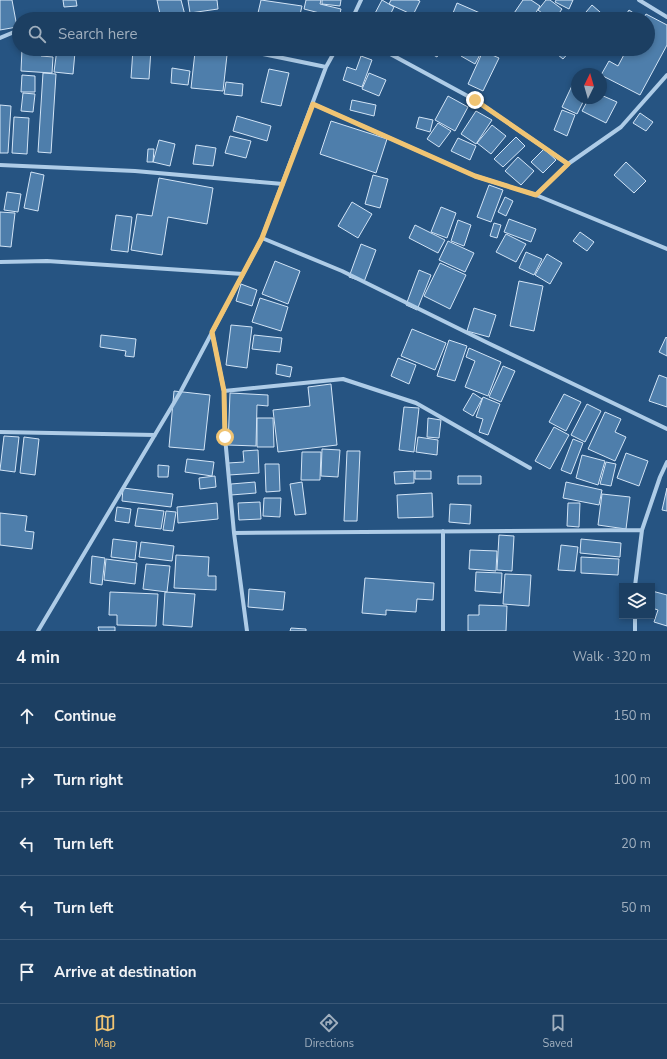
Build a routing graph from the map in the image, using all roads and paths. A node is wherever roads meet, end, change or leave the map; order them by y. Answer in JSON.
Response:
{"nodes":[{"id":1,"x":361,"y":0,"type":"edge"},
{"id":2,"x":639,"y":0,"type":"edge"},
{"id":3,"x":355,"y":12,"type":"edge"},
{"id":4,"x":667,"y":17,"type":"edge"},
{"id":5,"x":12,"y":33,"type":"edge"},
{"id":6,"x":0,"y":38,"type":"edge"},
{"id":7,"x":273,"y":56,"type":"edge"},
{"id":8,"x":332,"y":56,"type":"edge"},
{"id":9,"x":394,"y":56,"type":"edge"},
{"id":10,"x":326,"y":67,"type":"junction"},
{"id":11,"x":667,"y":75,"type":"edge"},
{"id":12,"x":313,"y":104,"type":"junction"},
{"id":13,"x":568,"y":164,"type":"junction"},
{"id":14,"x":0,"y":165,"type":"edge"},
{"id":15,"x":282,"y":184,"type":"junction"},
{"id":16,"x":536,"y":195,"type":"junction"},
{"id":17,"x":262,"y":238,"type":"junction"},
{"id":18,"x":667,"y":249,"type":"edge"},
{"id":19,"x":0,"y":262,"type":"edge"},
{"id":20,"x":243,"y":274,"type":"junction"},
{"id":21,"x":212,"y":332,"type":"junction"},
{"id":22,"x":224,"y":391,"type":"junction"},
{"id":23,"x":667,"y":429,"type":"edge"},
{"id":24,"x":0,"y":432,"type":"edge"},
{"id":25,"x":155,"y":435,"type":"junction"},
{"id":26,"x":667,"y":462,"type":"edge"},
{"id":27,"x":530,"y":468,"type":"dead end"},
{"id":28,"x":642,"y":530,"type":"junction"},
{"id":29,"x":443,"y":531,"type":"junction"},
{"id":30,"x":234,"y":533,"type":"junction"},
{"id":31,"x":635,"y":583,"type":"edge"},
{"id":32,"x":635,"y":619,"type":"edge"},
{"id":33,"x":38,"y":631,"type":"edge"},
{"id":34,"x":247,"y":631,"type":"edge"},
{"id":35,"x":443,"y":631,"type":"edge"},
{"id":36,"x":635,"y":631,"type":"edge"}],
"edges":[{"from":1,"to":3,"type":"street"},
{"from":2,"to":4,"type":"street"},
{"from":5,"to":6,"type":"street"},
{"from":7,"to":10,"type":"street"},
{"from":8,"to":10,"type":"street"},
{"from":9,"to":13,"type":"street"},
{"from":10,"to":12,"type":"street"},
{"from":11,"to":13,"type":"street"},
{"from":12,"to":15,"type":"street"},
{"from":12,"to":16,"type":"street"},
{"from":13,"to":16,"type":"street"},
{"from":14,"to":15,"type":"street"},
{"from":15,"to":17,"type":"street"},
{"from":16,"to":18,"type":"street"},
{"from":17,"to":20,"type":"street"},
{"from":17,"to":23,"type":"street"},
{"from":19,"to":20,"type":"street"},
{"from":20,"to":21,"type":"street"},
{"from":21,"to":22,"type":"street"},
{"from":21,"to":25,"type":"street"},
{"from":22,"to":27,"type":"street"},
{"from":22,"to":30,"type":"street"},
{"from":24,"to":25,"type":"street"},
{"from":25,"to":33,"type":"street"},
{"from":26,"to":28,"type":"street"},
{"from":28,"to":29,"type":"street"},
{"from":28,"to":31,"type":"street"},
{"from":29,"to":30,"type":"street"},
{"from":29,"to":35,"type":"street"},
{"from":30,"to":34,"type":"street"},
{"from":32,"to":36,"type":"street"}]}
